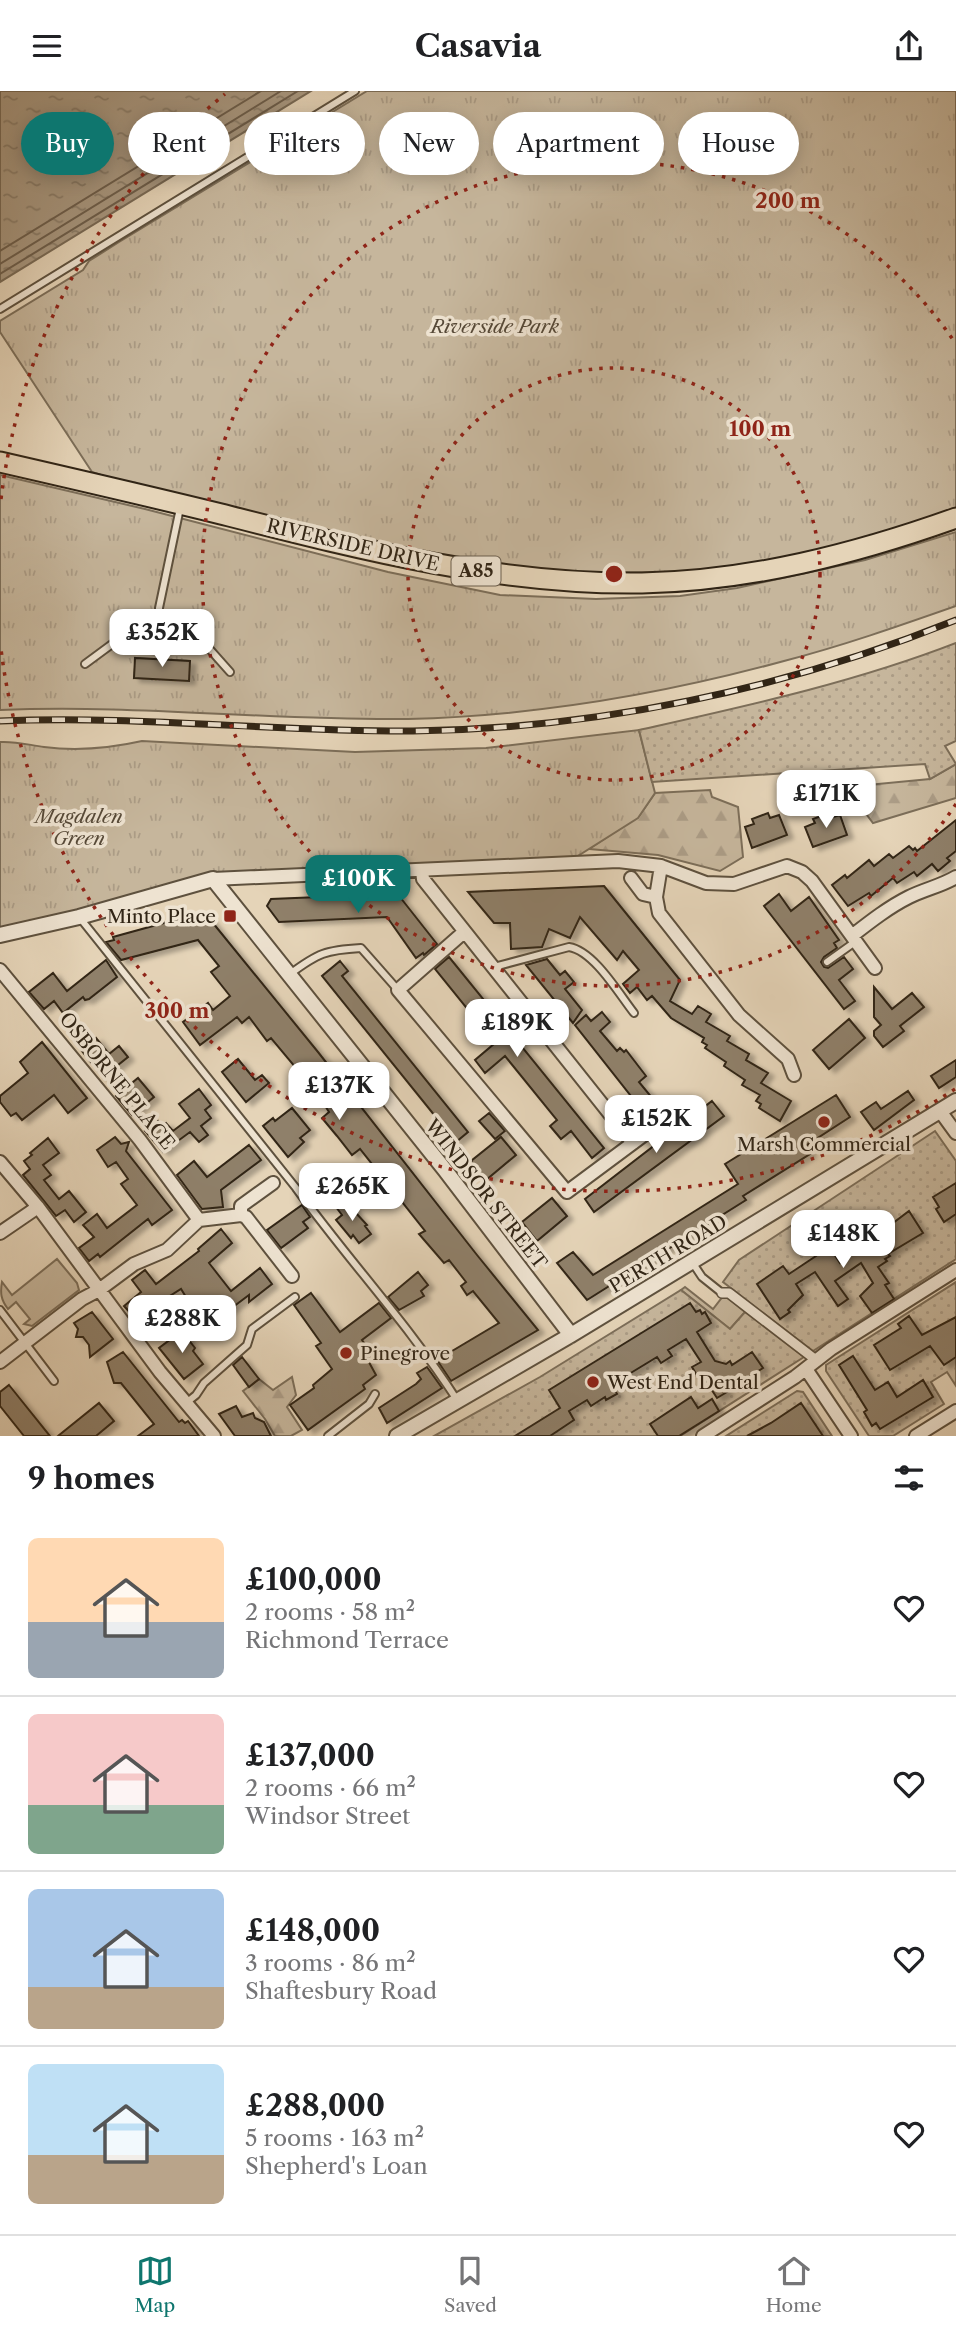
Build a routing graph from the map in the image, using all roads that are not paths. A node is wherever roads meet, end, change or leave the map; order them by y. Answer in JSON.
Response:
{"nodes":[{"id":1,"x":355,"y":91,"type":"edge"},
{"id":2,"x":0,"y":309,"type":"edge"},
{"id":3,"x":0,"y":462,"type":"edge"},
{"id":4,"x":181,"y":504,"type":"junction"},
{"id":5,"x":956,"y":518,"type":"edge"},
{"id":6,"x":158,"y":634,"type":"junction"},
{"id":7,"x":85,"y":664,"type":"dead end"},
{"id":8,"x":230,"y":672,"type":"dead end"},
{"id":9,"x":661,"y":866,"type":"junction"},
{"id":10,"x":422,"y":870,"type":"junction"},
{"id":11,"x":956,"y":877,"type":"edge"},
{"id":12,"x":631,"y":878,"type":"dead end"},
{"id":13,"x":213,"y":879,"type":"junction"},
{"id":14,"x":656,"y":897,"type":"junction"},
{"id":15,"x":79,"y":916,"type":"junction"},
{"id":16,"x":464,"y":932,"type":"junction"},
{"id":17,"x":0,"y":935,"type":"edge"},
{"id":18,"x":855,"y":938,"type":"junction"},
{"id":19,"x":827,"y":962,"type":"dead end"},
{"id":20,"x":494,"y":967,"type":"junction"},
{"id":21,"x":876,"y":968,"type":"dead end"},
{"id":22,"x":0,"y":970,"type":"edge"},
{"id":23,"x":288,"y":975,"type":"junction"},
{"id":24,"x":398,"y":990,"type":"junction"},
{"id":25,"x":634,"y":1013,"type":"dead end"},
{"id":26,"x":794,"y":1075,"type":"dead end"},
{"id":27,"x":956,"y":1101,"type":"edge"},
{"id":28,"x":676,"y":1111,"type":"dead end"},
{"id":29,"x":940,"y":1111,"type":"junction"},
{"id":30,"x":956,"y":1133,"type":"edge"},
{"id":31,"x":633,"y":1143,"type":"junction"},
{"id":32,"x":0,"y":1162,"type":"edge"},
{"id":33,"x":274,"y":1183,"type":"dead end"},
{"id":34,"x":38,"y":1207,"type":"junction"},
{"id":35,"x":241,"y":1215,"type":"junction"},
{"id":36,"x":199,"y":1220,"type":"junction"},
{"id":37,"x":0,"y":1233,"type":"edge"},
{"id":38,"x":692,"y":1262,"type":"junction"},
{"id":39,"x":956,"y":1270,"type":"edge"},
{"id":40,"x":292,"y":1276,"type":"dead end"},
{"id":41,"x":99,"y":1290,"type":"junction"},
{"id":42,"x":722,"y":1293,"type":"joint"},
{"id":43,"x":295,"y":1297,"type":"dead end"},
{"id":44,"x":0,"y":1310,"type":"edge"},
{"id":45,"x":175,"y":1310,"type":"dead end"},
{"id":46,"x":571,"y":1335,"type":"junction"},
{"id":47,"x":135,"y":1340,"type":"junction"},
{"id":48,"x":25,"y":1342,"type":"junction"},
{"id":49,"x":0,"y":1362,"type":"edge"},
{"id":50,"x":811,"y":1364,"type":"junction"},
{"id":51,"x":54,"y":1381,"type":"dead end"},
{"id":52,"x":375,"y":1394,"type":"dead end"},
{"id":53,"x":458,"y":1400,"type":"junction"},
{"id":54,"x":186,"y":1403,"type":"junction"},
{"id":55,"x":956,"y":1411,"type":"edge"},
{"id":56,"x":215,"y":1436,"type":"edge"},
{"id":57,"x":328,"y":1436,"type":"edge"},
{"id":58,"x":397,"y":1436,"type":"edge"},
{"id":59,"x":703,"y":1436,"type":"edge"},
{"id":60,"x":851,"y":1436,"type":"edge"},
{"id":61,"x":916,"y":1436,"type":"edge"}],
"edges":[{"from":1,"to":2,"type":"lane"},
{"from":3,"to":4,"type":"main road","name":"RIVERSIDE DRIVE","number":"A85"},
{"from":4,"to":5,"type":"main road","name":"RIVERSIDE DRIVE","number":"A85"},
{"from":4,"to":6,"type":"lane"},
{"from":6,"to":7,"type":"lane"},
{"from":6,"to":8,"type":"lane"},
{"from":9,"to":10,"type":"street"},
{"from":9,"to":14,"type":"street"},
{"from":9,"to":18,"type":"street"},
{"from":10,"to":13,"type":"street"},
{"from":10,"to":16,"type":"street"},
{"from":11,"to":18,"type":"street"},
{"from":12,"to":14,"type":"street"},
{"from":13,"to":15,"type":"street"},
{"from":13,"to":23,"type":"street","name":"WINDSOR STREET"},
{"from":14,"to":26,"type":"street"},
{"from":15,"to":17,"type":"street"},
{"from":15,"to":53,"type":"lane"},
{"from":16,"to":20,"type":"street"},
{"from":16,"to":24,"type":"street"},
{"from":18,"to":19,"type":"lane"},
{"from":18,"to":21,"type":"street"},
{"from":20,"to":25,"type":"lane"},
{"from":20,"to":31,"type":"street"},
{"from":22,"to":36,"type":"street","name":"OSBORNE PLACE"},
{"from":23,"to":24,"type":"lane"},
{"from":23,"to":46,"type":"street","name":"WINDSOR STREET"},
{"from":24,"to":31,"type":"street"},
{"from":27,"to":29,"type":"street","name":"PERTH ROAD"},
{"from":28,"to":31,"type":"street"},
{"from":29,"to":30,"type":"street"},
{"from":29,"to":38,"type":"street","name":"PERTH ROAD"},
{"from":32,"to":34,"type":"street"},
{"from":33,"to":35,"type":"street"},
{"from":34,"to":37,"type":"street"},
{"from":34,"to":41,"type":"street"},
{"from":35,"to":36,"type":"street"},
{"from":35,"to":40,"type":"street"},
{"from":36,"to":41,"type":"street"},
{"from":38,"to":42,"type":"lane"},
{"from":38,"to":46,"type":"street","name":"PERTH ROAD"},
{"from":39,"to":50,"type":"street"},
{"from":41,"to":47,"type":"street"},
{"from":41,"to":48,"type":"street"},
{"from":42,"to":50,"type":"street"},
{"from":43,"to":54,"type":"lane"},
{"from":44,"to":48,"type":"lane"},
{"from":45,"to":47,"type":"lane"},
{"from":46,"to":53,"type":"street","name":"PERTH ROAD"},
{"from":47,"to":54,"type":"street"},
{"from":48,"to":49,"type":"street"},
{"from":48,"to":51,"type":"lane"},
{"from":50,"to":59,"type":"street"},
{"from":50,"to":60,"type":"street"},
{"from":52,"to":57,"type":"lane"},
{"from":53,"to":58,"type":"street","name":"PERTH ROAD"},
{"from":54,"to":56,"type":"street"},
{"from":55,"to":61,"type":"street"}]}
